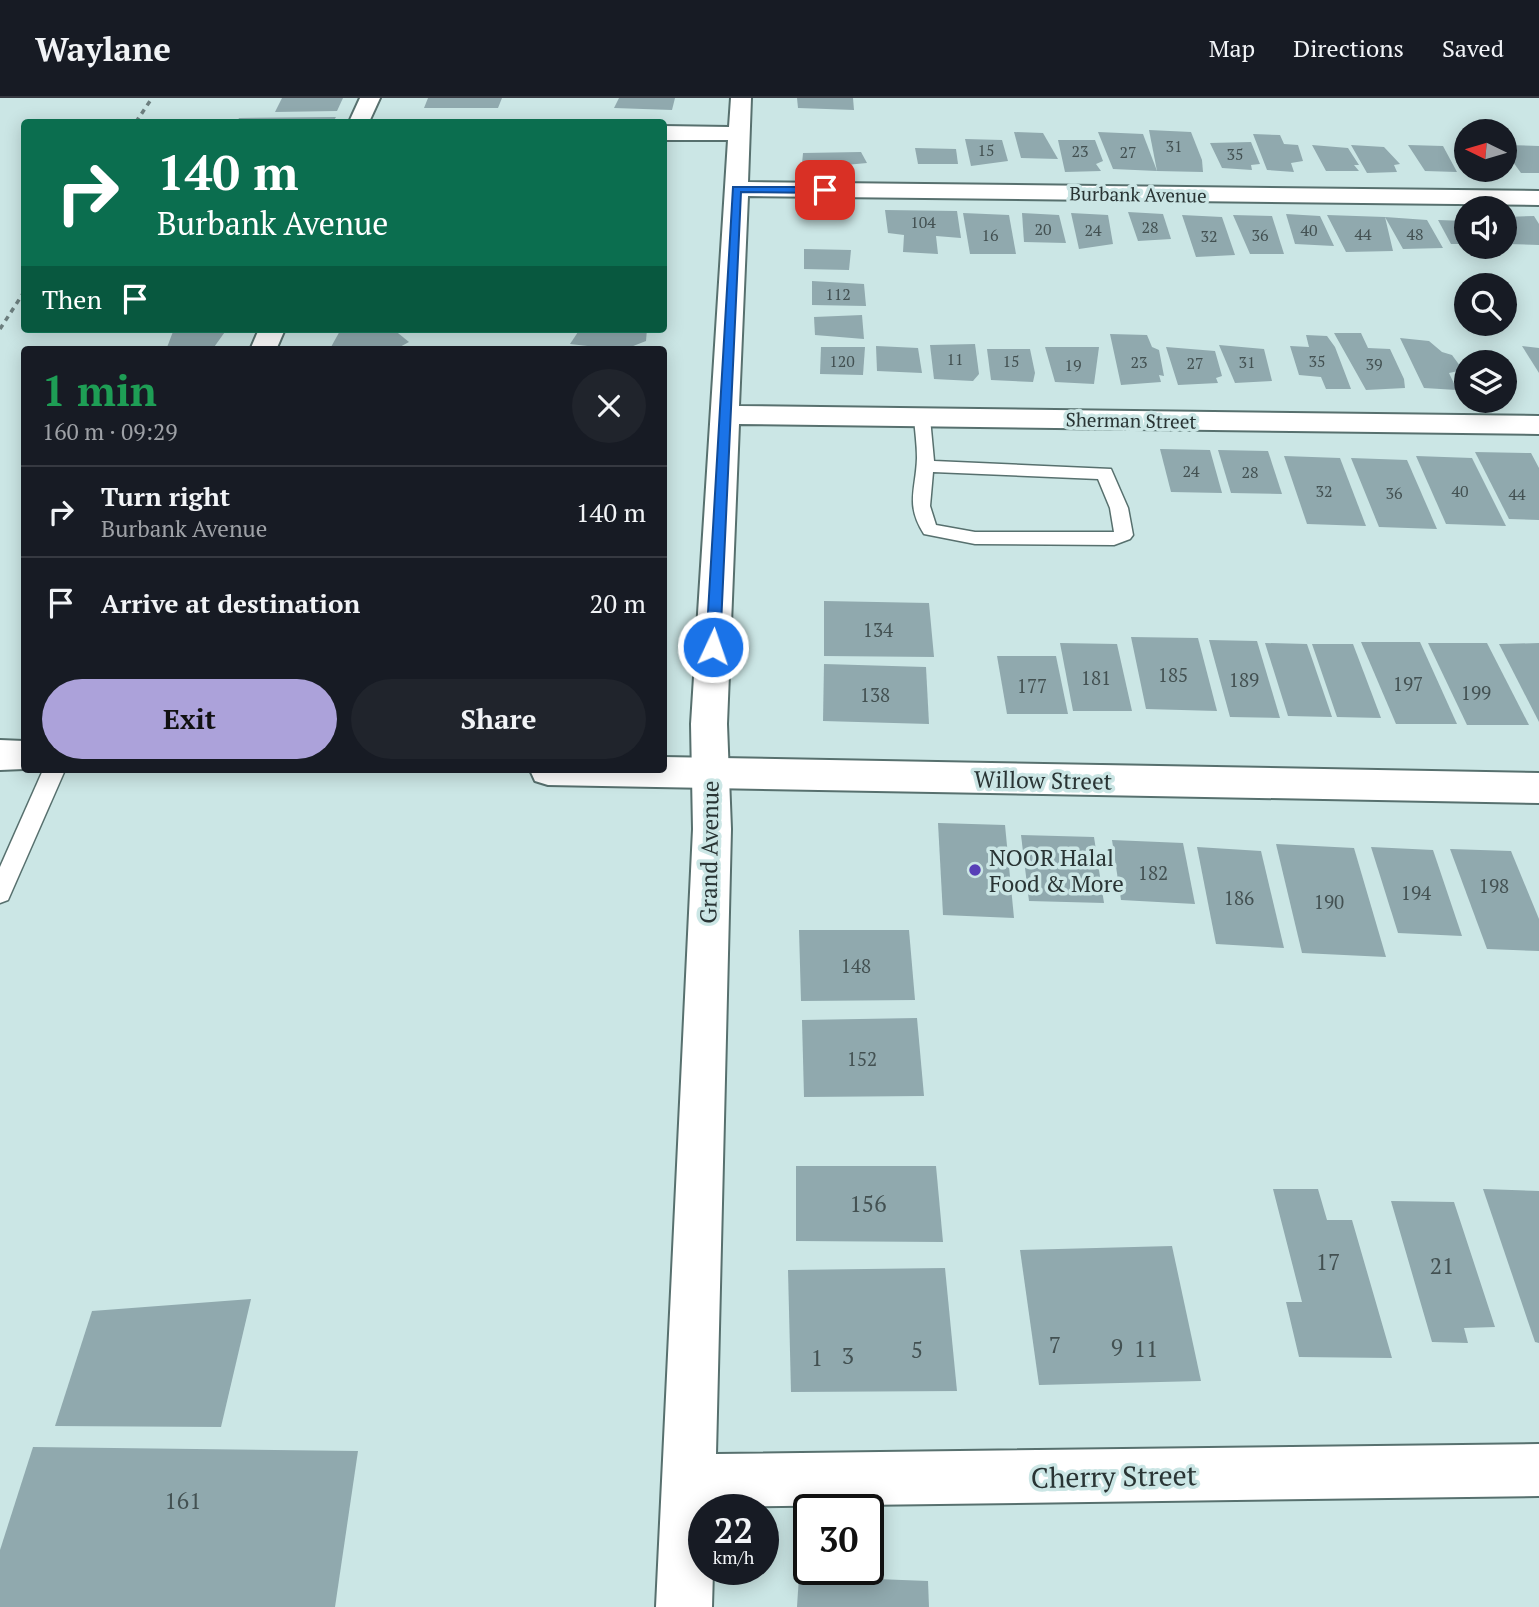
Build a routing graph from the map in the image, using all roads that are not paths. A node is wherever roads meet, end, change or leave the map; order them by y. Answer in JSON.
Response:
{"nodes":[{"id":1,"x":370,"y":98,"type":"edge"},
{"id":2,"x":740,"y":116,"type":"edge"},
{"id":3,"x":360,"y":119,"type":"edge"},
{"id":4,"x":667,"y":131,"type":"edge"},
{"id":5,"x":737,"y":189,"type":"junction"},
{"id":6,"x":1539,"y":198,"type":"edge"},
{"id":7,"x":724,"y":415,"type":"junction"},
{"id":8,"x":922,"y":418,"type":"junction"},
{"id":9,"x":1539,"y":425,"type":"edge"},
{"id":10,"x":925,"y":466,"type":"junction"},
{"id":11,"x":0,"y":755,"type":"edge"},
{"id":12,"x":21,"y":755,"type":"edge"},
{"id":13,"x":52,"y":773,"type":"edge"},
{"id":14,"x":667,"y":773,"type":"edge"},
{"id":15,"x":710,"y":774,"type":"junction"},
{"id":16,"x":1539,"y":788,"type":"edge"},
{"id":17,"x":7,"y":861,"type":"edge"},
{"id":18,"x":0,"y":893,"type":"edge"},
{"id":19,"x":1539,"y":1470,"type":"edge"},
{"id":20,"x":689,"y":1481,"type":"junction"},
{"id":21,"x":684,"y":1607,"type":"edge"}],
"edges":[{"from":1,"to":3,"type":"street"},
{"from":2,"to":4,"type":"street"},
{"from":2,"to":5,"type":"street","name":"Grand Avenue"},
{"from":5,"to":6,"type":"street","name":"Burbank Avenue"},
{"from":5,"to":7,"type":"street","name":"Grand Avenue"},
{"from":7,"to":8,"type":"street","name":"Sherman Street"},
{"from":7,"to":15,"type":"street","name":"Grand Avenue"},
{"from":8,"to":9,"type":"street","name":"Sherman Street"},
{"from":8,"to":10,"type":"lane"},
{"from":10,"to":10,"type":"lane"},
{"from":11,"to":12,"type":"street"},
{"from":13,"to":17,"type":"lane"},
{"from":14,"to":15,"type":"street","name":"Willow Street"},
{"from":15,"to":16,"type":"street","name":"Willow Street"},
{"from":15,"to":20,"type":"street","name":"Grand Avenue"},
{"from":17,"to":18,"type":"lane"},
{"from":19,"to":20,"type":"street","name":"Cherry Street"},
{"from":20,"to":21,"type":"street","name":"Grand Avenue"}]}
